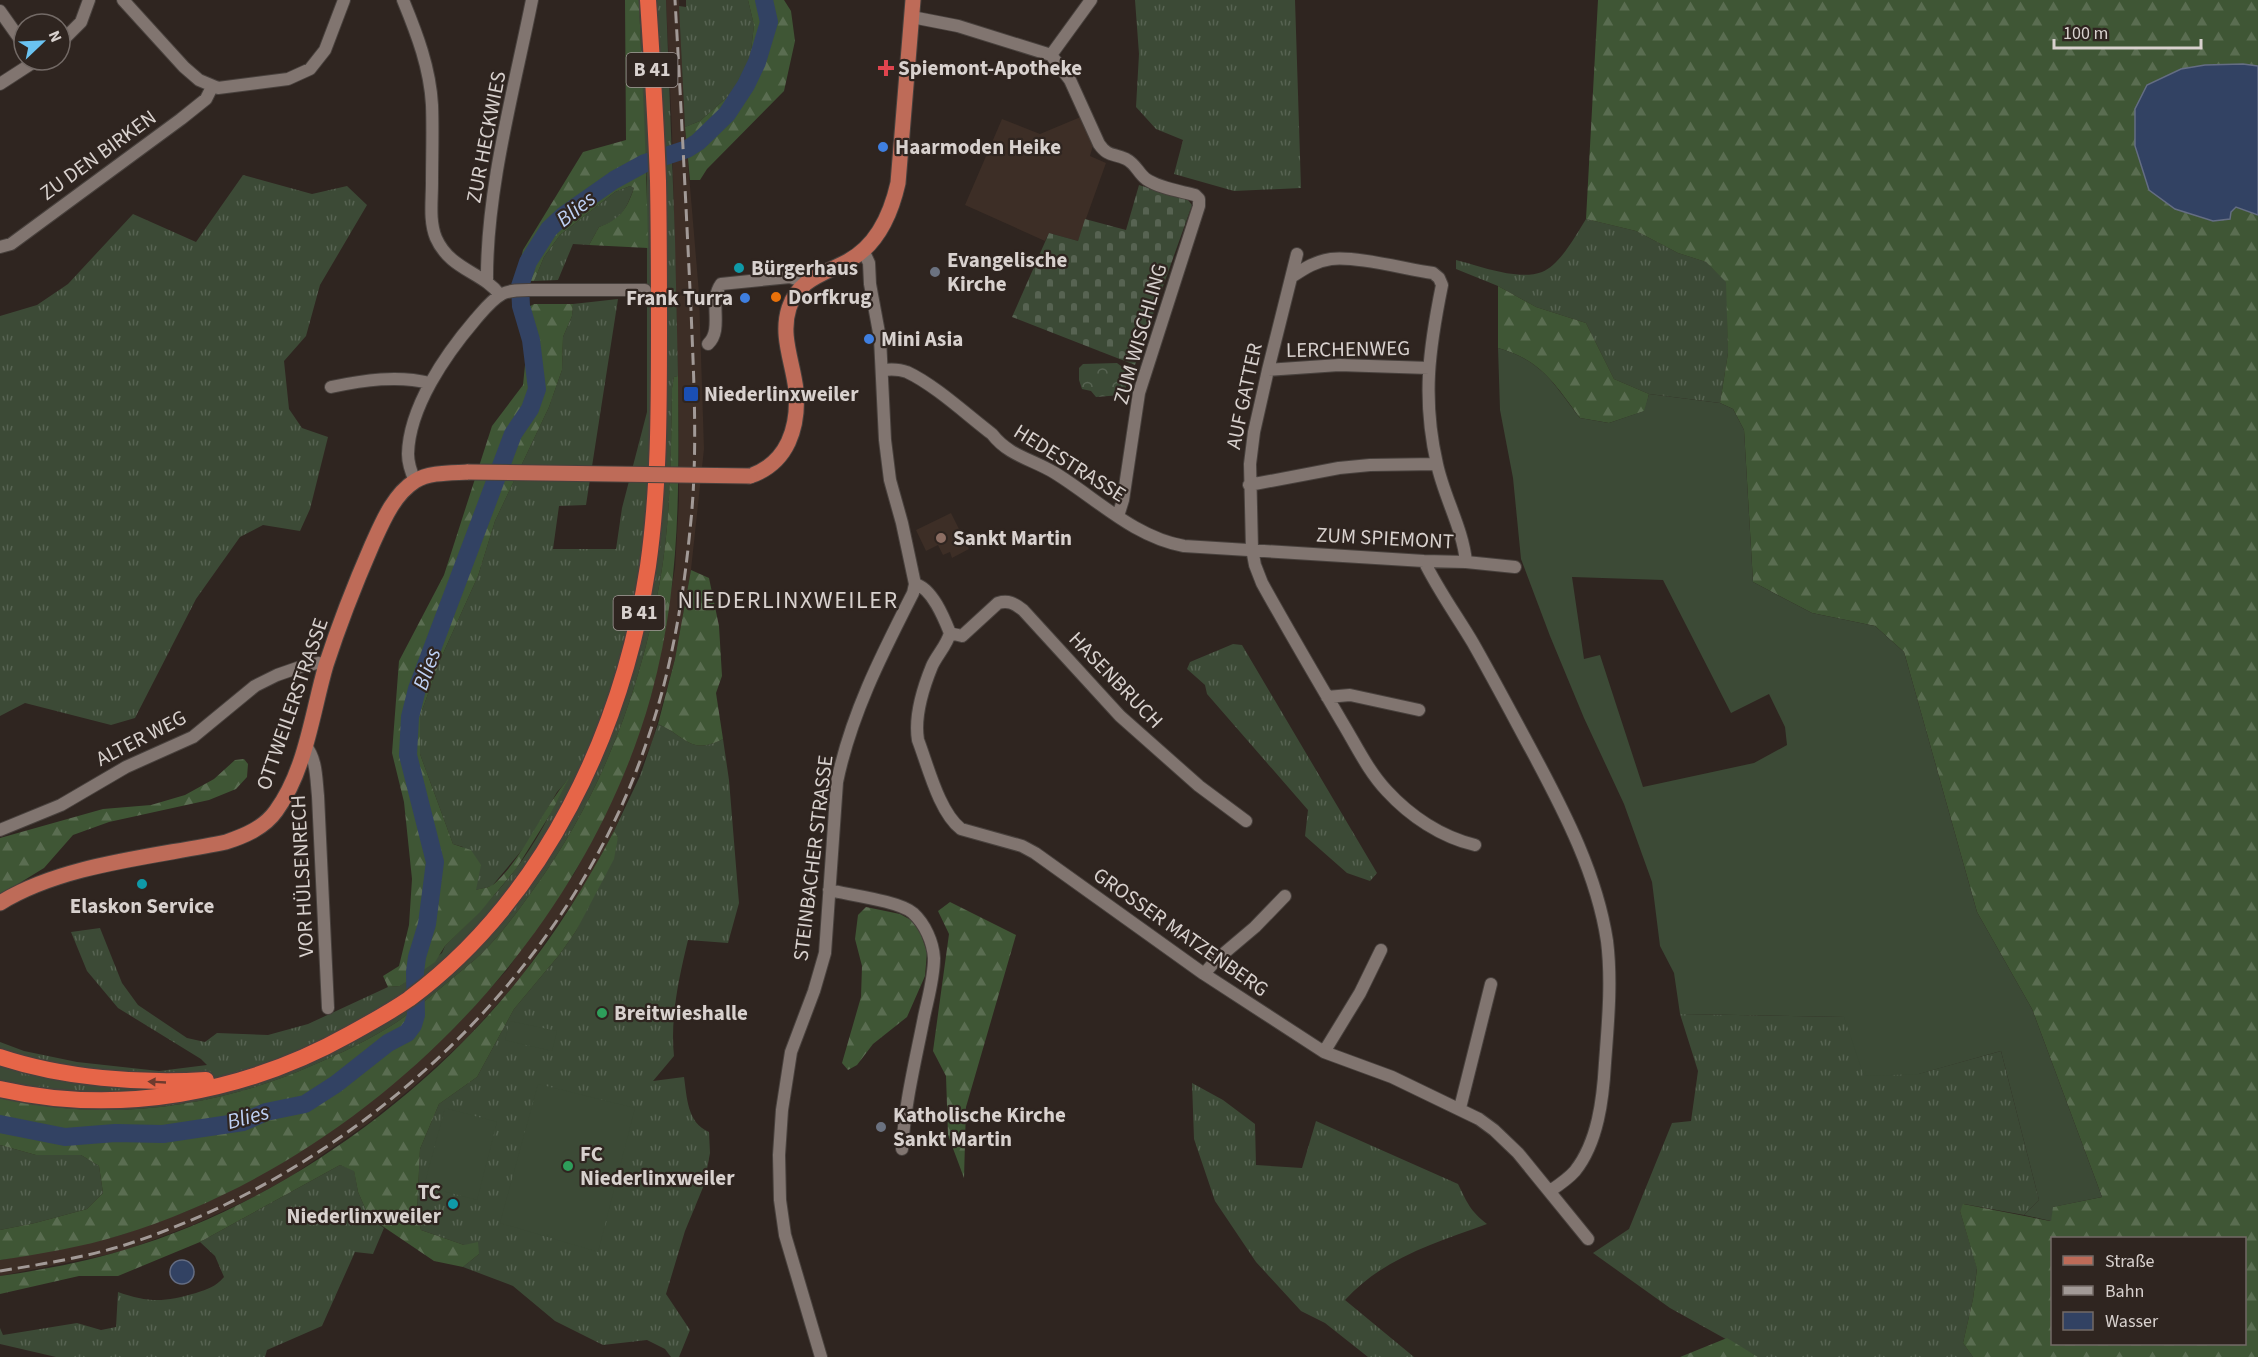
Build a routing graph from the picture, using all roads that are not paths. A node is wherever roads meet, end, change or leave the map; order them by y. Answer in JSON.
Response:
{"nodes":[{"id":1,"x":88,"y":0,"type":"edge"},
{"id":2,"x":123,"y":0,"type":"edge"},
{"id":3,"x":345,"y":0,"type":"edge"},
{"id":4,"x":403,"y":0,"type":"edge"},
{"id":5,"x":532,"y":0,"type":"edge"},
{"id":6,"x":648,"y":0,"type":"edge"},
{"id":7,"x":914,"y":0,"type":"edge"},
{"id":8,"x":1091,"y":0,"type":"edge"},
{"id":9,"x":0,"y":11,"type":"edge"},
{"id":10,"x":912,"y":17,"type":"junction"},
{"id":11,"x":12,"y":28,"type":"edge"},
{"id":12,"x":72,"y":31,"type":"edge"},
{"id":13,"x":1051,"y":55,"type":"junction"},
{"id":14,"x":18,"y":72,"type":"edge"},
{"id":15,"x":0,"y":84,"type":"edge"},
{"id":16,"x":212,"y":87,"type":"junction"},
{"id":17,"x":0,"y":247,"type":"edge"},
{"id":18,"x":863,"y":250,"type":"junction"},
{"id":19,"x":1297,"y":254,"type":"dead end"},
{"id":20,"x":1293,"y":276,"type":"junction"},
{"id":21,"x":486,"y":282,"type":"junction"},
{"id":22,"x":806,"y":282,"type":"junction"},
{"id":23,"x":645,"y":290,"type":"dead end"},
{"id":24,"x":500,"y":295,"type":"junction"},
{"id":25,"x":708,"y":344,"type":"dead end"},
{"id":26,"x":1429,"y":368,"type":"junction"},
{"id":27,"x":883,"y":370,"type":"junction"},
{"id":28,"x":1268,"y":370,"type":"junction"},
{"id":29,"x":430,"y":383,"type":"junction"},
{"id":30,"x":331,"y":387,"type":"dead end"},
{"id":31,"x":1437,"y":464,"type":"junction"},
{"id":32,"x":415,"y":481,"type":"junction"},
{"id":33,"x":1249,"y":485,"type":"junction"},
{"id":34,"x":1118,"y":516,"type":"junction"},
{"id":35,"x":1252,"y":549,"type":"junction"},
{"id":36,"x":1425,"y":561,"type":"junction"},
{"id":37,"x":1466,"y":562,"type":"junction"},
{"id":38,"x":1515,"y":567,"type":"dead end"},
{"id":39,"x":915,"y":584,"type":"junction"},
{"id":40,"x":956,"y":634,"type":"junction"},
{"id":41,"x":327,"y":664,"type":"junction"},
{"id":42,"x":1327,"y":697,"type":"junction"},
{"id":43,"x":1419,"y":710,"type":"dead end"},
{"id":44,"x":305,"y":745,"type":"junction"},
{"id":45,"x":1246,"y":821,"type":"dead end"},
{"id":46,"x":0,"y":830,"type":"edge"},
{"id":47,"x":1475,"y":845,"type":"dead end"},
{"id":48,"x":829,"y":890,"type":"junction"},
{"id":49,"x":1285,"y":896,"type":"dead end"},
{"id":50,"x":0,"y":903,"type":"edge"},
{"id":51,"x":1381,"y":950,"type":"dead end"},
{"id":52,"x":1204,"y":974,"type":"junction"},
{"id":53,"x":1491,"y":984,"type":"dead end"},
{"id":54,"x":328,"y":1008,"type":"dead end"},
{"id":55,"x":373,"y":1022,"type":"junction"},
{"id":56,"x":1324,"y":1052,"type":"junction"},
{"id":57,"x":0,"y":1057,"type":"edge"},
{"id":58,"x":0,"y":1089,"type":"edge"},
{"id":59,"x":1460,"y":1108,"type":"junction"},
{"id":60,"x":902,"y":1149,"type":"dead end"},
{"id":61,"x":1550,"y":1191,"type":"junction"},
{"id":62,"x":1588,"y":1239,"type":"dead end"},
{"id":63,"x":821,"y":1357,"type":"edge"}],
"edges":[{"from":1,"to":12,"type":"street"},
{"from":2,"to":16,"type":"street"},
{"from":3,"to":16,"type":"street"},
{"from":4,"to":21,"type":"street"},
{"from":5,"to":21,"type":"street","name":"ZUR HECKWIES"},
{"from":6,"to":55,"type":"highway","number":"B 41"},
{"from":7,"to":10,"type":"main road"},
{"from":8,"to":13,"type":"street"},
{"from":9,"to":11,"type":"street"},
{"from":10,"to":13,"type":"street"},
{"from":10,"to":18,"type":"main road"},
{"from":13,"to":34,"type":"street","name":"ZUM WISCHLING"},
{"from":14,"to":15,"type":"street"},
{"from":16,"to":17,"type":"street","name":"ZU DEN BIRKEN"},
{"from":18,"to":22,"type":"main road"},
{"from":18,"to":27,"type":"street"},
{"from":19,"to":20,"type":"street","name":"AUF GATTER"},
{"from":20,"to":26,"type":"street"},
{"from":20,"to":28,"type":"street","name":"AUF GATTER"},
{"from":21,"to":24,"type":"street"},
{"from":22,"to":25,"type":"street"},
{"from":22,"to":32,"type":"main road","name":"OTTWEILERSTRASSE","bridge":true},
{"from":23,"to":24,"type":"street"},
{"from":24,"to":29,"type":"street"},
{"from":26,"to":28,"type":"street","name":"LERCHENWEG"},
{"from":26,"to":31,"type":"street"},
{"from":27,"to":34,"type":"street","name":"HEDESTRASSE"},
{"from":27,"to":39,"type":"street"},
{"from":28,"to":33,"type":"street","name":"AUF GATTER"},
{"from":29,"to":30,"type":"street"},
{"from":29,"to":32,"type":"street"},
{"from":31,"to":33,"type":"street"},
{"from":31,"to":37,"type":"street"},
{"from":32,"to":41,"type":"main road","name":"OTTWEILERSTRASSE"},
{"from":33,"to":35,"type":"street","name":"AUF GATTER"},
{"from":34,"to":35,"type":"street","name":"HEDESTRASSE"},
{"from":35,"to":36,"type":"street","name":"ZUM SPIEMONT"},
{"from":35,"to":42,"type":"street","name":"AUF GATTER"},
{"from":36,"to":37,"type":"street","name":"ZUM SPIEMONT"},
{"from":36,"to":61,"type":"street"},
{"from":37,"to":38,"type":"street","name":"ZUM SPIEMONT"},
{"from":39,"to":40,"type":"street"},
{"from":39,"to":48,"type":"street","name":"STEINBACHER STRASSE"},
{"from":40,"to":45,"type":"street","name":"HASENBRUCH"},
{"from":40,"to":52,"type":"street","name":"GROSSER MATZENBERG"},
{"from":41,"to":44,"type":"main road","name":"OTTWEILERSTRASSE"},
{"from":41,"to":46,"type":"street","name":"ALTER WEG"},
{"from":42,"to":43,"type":"street"},
{"from":42,"to":47,"type":"street","name":"AUF GATTER"},
{"from":44,"to":50,"type":"main road","name":"OTTWEILERSTRASSE"},
{"from":44,"to":54,"type":"street","name":"VOR HÜLSENRECH"},
{"from":48,"to":60,"type":"street"},
{"from":48,"to":63,"type":"street","name":"STEINBACHER STRASSE"},
{"from":49,"to":52,"type":"street"},
{"from":51,"to":56,"type":"street"},
{"from":52,"to":56,"type":"street","name":"GROSSER MATZENBERG"},
{"from":53,"to":59,"type":"street"},
{"from":55,"to":57,"type":"highway","one_way":true},
{"from":55,"to":58,"type":"highway","number":"B 41"},
{"from":56,"to":59,"type":"street","name":"GROSSER MATZENBERG"},
{"from":59,"to":61,"type":"street","name":"GROSSER MATZENBERG"},
{"from":61,"to":62,"type":"street","name":"GROSSER MATZENBERG"}]}
